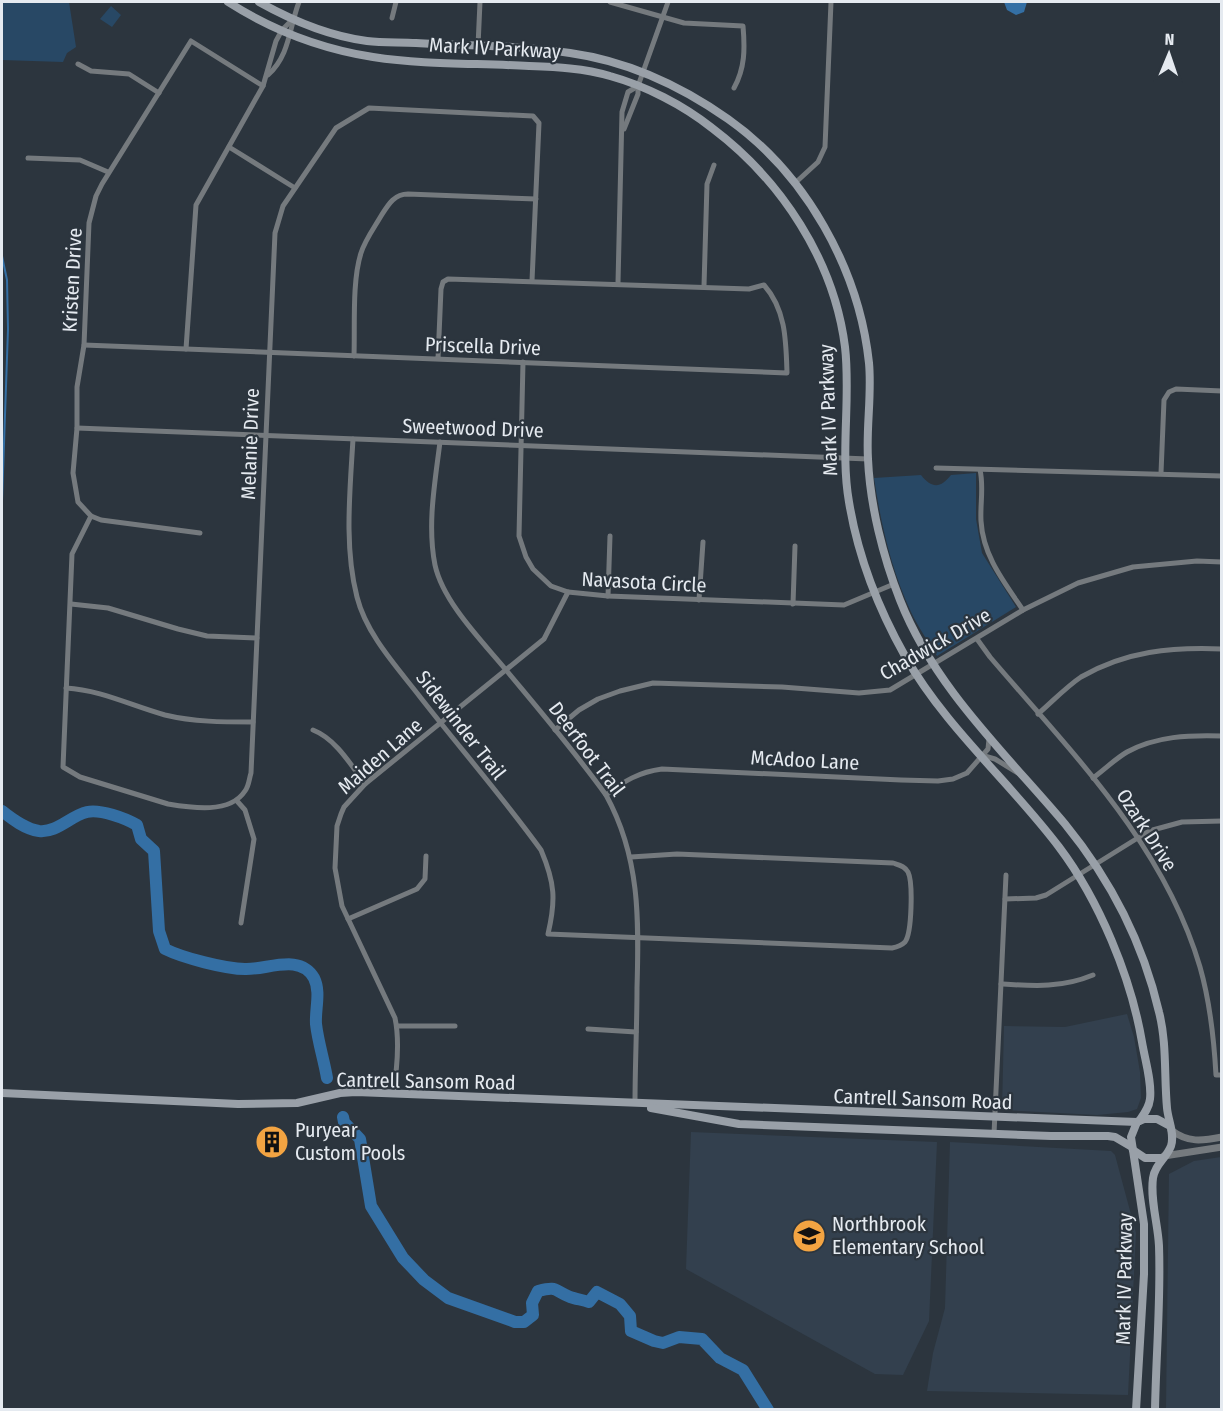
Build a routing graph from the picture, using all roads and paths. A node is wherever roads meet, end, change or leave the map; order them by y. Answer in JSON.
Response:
{"nodes":[{"id":1,"x":228,"y":2,"type":"edge"},
{"id":2,"x":260,"y":2,"type":"edge"},
{"id":3,"x":299,"y":2,"type":"edge"},
{"id":4,"x":396,"y":2,"type":"edge"},
{"id":5,"x":480,"y":2,"type":"edge"},
{"id":6,"x":610,"y":2,"type":"edge"},
{"id":7,"x":668,"y":2,"type":"edge"},
{"id":8,"x":831,"y":2,"type":"edge"},
{"id":9,"x":663,"y":17,"type":"junction"},
{"id":10,"x":392,"y":18,"type":"dead end"},
{"id":11,"x":292,"y":19,"type":"junction"},
{"id":12,"x":282,"y":30,"type":"junction"},
{"id":13,"x":291,"y":34,"type":"junction"},
{"id":14,"x":478,"y":46,"type":"junction"},
{"id":15,"x":78,"y":64,"type":"dead end"},
{"id":16,"x":643,"y":72,"type":"junction"},
{"id":17,"x":268,"y":75,"type":"junction"},
{"id":18,"x":263,"y":86,"type":"junction"},
{"id":19,"x":638,"y":86,"type":"junction"},
{"id":20,"x":734,"y":88,"type":"dead end"},
{"id":21,"x":159,"y":93,"type":"junction"},
{"id":22,"x":622,"y":134,"type":"junction"},
{"id":23,"x":229,"y":147,"type":"junction"},
{"id":24,"x":28,"y":158,"type":"dead end"},
{"id":25,"x":714,"y":165,"type":"dead end"},
{"id":26,"x":108,"y":172,"type":"junction"},
{"id":27,"x":794,"y":183,"type":"junction"},
{"id":28,"x":295,"y":188,"type":"junction"},
{"id":29,"x":536,"y":199,"type":"junction"},
{"id":30,"x":532,"y":281,"type":"junction"},
{"id":31,"x":618,"y":283,"type":"junction"},
{"id":32,"x":704,"y":286,"type":"junction"},
{"id":33,"x":84,"y":345,"type":"junction"},
{"id":34,"x":186,"y":349,"type":"junction"},
{"id":35,"x":269,"y":352,"type":"junction"},
{"id":36,"x":354,"y":356,"type":"junction"},
{"id":37,"x":438,"y":359,"type":"junction"},
{"id":38,"x":523,"y":362,"type":"junction"},
{"id":39,"x":1221,"y":391,"type":"edge"},
{"id":40,"x":77,"y":428,"type":"junction"},
{"id":41,"x":266,"y":435,"type":"junction"},
{"id":42,"x":353,"y":439,"type":"junction"},
{"id":43,"x":440,"y":442,"type":"junction"},
{"id":44,"x":521,"y":445,"type":"junction"},
{"id":45,"x":846,"y":458,"type":"junction"},
{"id":46,"x":868,"y":459,"type":"junction"},
{"id":47,"x":936,"y":468,"type":"dead end"},
{"id":48,"x":980,"y":470,"type":"junction"},
{"id":49,"x":1161,"y":473,"type":"junction"},
{"id":50,"x":1221,"y":476,"type":"edge"},
{"id":51,"x":91,"y":516,"type":"junction"},
{"id":52,"x":200,"y":533,"type":"dead end"},
{"id":53,"x":610,"y":536,"type":"dead end"},
{"id":54,"x":703,"y":542,"type":"dead end"},
{"id":55,"x":795,"y":546,"type":"dead end"},
{"id":56,"x":1221,"y":562,"type":"edge"},
{"id":57,"x":894,"y":584,"type":"junction"},
{"id":58,"x":568,"y":592,"type":"junction"},
{"id":59,"x":874,"y":592,"type":"junction"},
{"id":60,"x":608,"y":596,"type":"junction"},
{"id":61,"x":699,"y":600,"type":"junction"},
{"id":62,"x":71,"y":604,"type":"junction"},
{"id":63,"x":793,"y":604,"type":"junction"},
{"id":64,"x":1023,"y":610,"type":"junction"},
{"id":65,"x":257,"y":638,"type":"junction"},
{"id":66,"x":977,"y":639,"type":"junction"},
{"id":67,"x":1221,"y":649,"type":"edge"},
{"id":68,"x":934,"y":664,"type":"junction"},
{"id":69,"x":506,"y":670,"type":"junction"},
{"id":70,"x":916,"y":675,"type":"junction"},
{"id":71,"x":66,"y":688,"type":"junction"},
{"id":72,"x":1038,"y":714,"type":"junction"},
{"id":73,"x":253,"y":722,"type":"junction"},
{"id":74,"x":441,"y":723,"type":"junction"},
{"id":75,"x":313,"y":730,"type":"dead end"},
{"id":76,"x":555,"y":730,"type":"junction"},
{"id":77,"x":1221,"y":736,"type":"edge"},
{"id":78,"x":989,"y":739,"type":"junction"},
{"id":79,"x":981,"y":755,"type":"junction"},
{"id":80,"x":1022,"y":776,"type":"junction"},
{"id":81,"x":1094,"y":778,"type":"junction"},
{"id":82,"x":365,"y":784,"type":"junction"},
{"id":83,"x":606,"y":795,"type":"junction"},
{"id":84,"x":237,"y":801,"type":"junction"},
{"id":85,"x":1221,"y":821,"type":"edge"},
{"id":86,"x":1138,"y":838,"type":"junction"},
{"id":87,"x":426,"y":856,"type":"dead end"},
{"id":88,"x":631,"y":858,"type":"junction"},
{"id":89,"x":1096,"y":866,"type":"junction"},
{"id":90,"x":1006,"y":875,"type":"dead end"},
{"id":91,"x":1078,"y":875,"type":"junction"},
{"id":92,"x":1005,"y":899,"type":"junction"},
{"id":93,"x":348,"y":919,"type":"junction"},
{"id":94,"x":241,"y":924,"type":"dead end"},
{"id":95,"x":639,"y":936,"type":"junction"},
{"id":96,"x":1093,"y":975,"type":"dead end"},
{"id":97,"x":1001,"y":984,"type":"junction"},
{"id":98,"x":397,"y":1026,"type":"junction"},
{"id":99,"x":455,"y":1026,"type":"dead end"},
{"id":100,"x":588,"y":1029,"type":"dead end"},
{"id":101,"x":636,"y":1032,"type":"junction"},
{"id":102,"x":1219,"y":1075,"type":"edge"},
{"id":103,"x":2,"y":1093,"type":"edge"},
{"id":104,"x":393,"y":1094,"type":"junction"},
{"id":105,"x":635,"y":1103,"type":"junction"},
{"id":106,"x":745,"y":1108,"type":"junction"},
{"id":107,"x":902,"y":1114,"type":"junction"},
{"id":108,"x":994,"y":1118,"type":"junction"},
{"id":109,"x":1138,"y":1122,"type":"junction"},
{"id":110,"x":745,"y":1125,"type":"junction"},
{"id":111,"x":1170,"y":1128,"type":"junction"},
{"id":112,"x":902,"y":1131,"type":"junction"},
{"id":113,"x":994,"y":1134,"type":"junction"},
{"id":114,"x":1221,"y":1137,"type":"edge"},
{"id":115,"x":1221,"y":1147,"type":"edge"},
{"id":116,"x":1132,"y":1149,"type":"junction"},
{"id":117,"x":1163,"y":1157,"type":"junction"},
{"id":118,"x":1136,"y":1410,"type":"edge"},
{"id":119,"x":1155,"y":1410,"type":"edge"}],
"edges":[{"from":1,"to":12,"type":"main road","name":"Mark IV Parkway"},
{"from":2,"to":11,"type":"main road","name":"Mark IV Parkway"},
{"from":3,"to":11,"type":"street"},
{"from":4,"to":10,"type":"street"},
{"from":5,"to":14,"type":"street"},
{"from":6,"to":9,"type":"street"},
{"from":7,"to":9,"type":"street"},
{"from":8,"to":27,"type":"street"},
{"from":9,"to":16,"type":"street"},
{"from":9,"to":20,"type":"street"},
{"from":11,"to":12,"type":"street"},
{"from":11,"to":13,"type":"street"},
{"from":11,"to":14,"type":"main road","name":"Mark IV Parkway"},
{"from":12,"to":13,"type":"main road","name":"Mark IV Parkway"},
{"from":12,"to":17,"type":"street"},
{"from":13,"to":17,"type":"street"},
{"from":13,"to":19,"type":"main road","name":"Mark IV Parkway"},
{"from":14,"to":16,"type":"main road","name":"Mark IV Parkway"},
{"from":15,"to":21,"type":"street"},
{"from":16,"to":19,"type":"street"},
{"from":16,"to":27,"type":"main road","name":"Mark IV Parkway"},
{"from":17,"to":18,"type":"street"},
{"from":18,"to":21,"type":"street","name":"Kristen Drive"},
{"from":18,"to":23,"type":"street"},
{"from":19,"to":22,"type":"street"},
{"from":19,"to":22,"type":"street"},
{"from":19,"to":45,"type":"main road","name":"Mark IV Parkway"},
{"from":21,"to":26,"type":"street","name":"Kristen Drive"},
{"from":22,"to":31,"type":"street"},
{"from":23,"to":28,"type":"street"},
{"from":23,"to":34,"type":"street"},
{"from":24,"to":26,"type":"street"},
{"from":25,"to":32,"type":"street"},
{"from":26,"to":33,"type":"street","name":"Kristen Drive"},
{"from":27,"to":46,"type":"main road","name":"Mark IV Parkway"},
{"from":28,"to":29,"type":"street","name":"Melanie Drive"},
{"from":28,"to":35,"type":"street","name":"Melanie Drive"},
{"from":29,"to":30,"type":"street"},
{"from":29,"to":36,"type":"street"},
{"from":30,"to":31,"type":"street"},
{"from":30,"to":37,"type":"street"},
{"from":31,"to":32,"type":"street"},
{"from":32,"to":38,"type":"street","name":"Priscella Drive"},
{"from":33,"to":34,"type":"street","name":"Priscella Drive"},
{"from":33,"to":40,"type":"street","name":"Kristen Drive"},
{"from":34,"to":35,"type":"street","name":"Priscella Drive"},
{"from":35,"to":36,"type":"street","name":"Priscella Drive"},
{"from":35,"to":41,"type":"street","name":"Melanie Drive"},
{"from":36,"to":37,"type":"street","name":"Priscella Drive"},
{"from":37,"to":38,"type":"street","name":"Priscella Drive"},
{"from":38,"to":44,"type":"street","name":"Navasota Circle"},
{"from":39,"to":49,"type":"street"},
{"from":40,"to":41,"type":"street","name":"Sweetwood Drive"},
{"from":40,"to":51,"type":"street","name":"Kristen Drive"},
{"from":41,"to":42,"type":"street","name":"Sweetwood Drive"},
{"from":41,"to":65,"type":"street","name":"Melanie Drive"},
{"from":42,"to":43,"type":"street","name":"Sweetwood Drive"},
{"from":42,"to":74,"type":"street","name":"Sidewinder Trail"},
{"from":43,"to":44,"type":"street","name":"Sweetwood Drive"},
{"from":43,"to":69,"type":"street","name":"Deerfoot Trail"},
{"from":44,"to":45,"type":"street","name":"Sweetwood Drive"},
{"from":44,"to":58,"type":"street","name":"Navasota Circle"},
{"from":45,"to":46,"type":"street","name":"Sweetwood Drive"},
{"from":45,"to":59,"type":"main road","name":"Mark IV Parkway"},
{"from":46,"to":57,"type":"main road","name":"Mark IV Parkway"},
{"from":47,"to":48,"type":"street"},
{"from":48,"to":49,"type":"street"},
{"from":48,"to":64,"type":"street"},
{"from":49,"to":50,"type":"street"},
{"from":51,"to":52,"type":"street"},
{"from":51,"to":62,"type":"street"},
{"from":53,"to":60,"type":"street"},
{"from":54,"to":61,"type":"street"},
{"from":55,"to":63,"type":"street"},
{"from":56,"to":64,"type":"street","name":"Chadwick Drive"},
{"from":57,"to":59,"type":"street","name":"Navasota Circle"},
{"from":57,"to":68,"type":"main road","name":"Mark IV Parkway"},
{"from":58,"to":60,"type":"street","name":"Navasota Circle"},
{"from":58,"to":69,"type":"street","name":"Maiden Lane"},
{"from":59,"to":63,"type":"street","name":"Navasota Circle"},
{"from":59,"to":70,"type":"main road","name":"Mark IV Parkway"},
{"from":60,"to":61,"type":"street","name":"Navasota Circle"},
{"from":61,"to":63,"type":"street","name":"Navasota Circle"},
{"from":62,"to":65,"type":"street"},
{"from":62,"to":71,"type":"street"},
{"from":64,"to":66,"type":"street","name":"Chadwick Drive"},
{"from":65,"to":73,"type":"street","name":"Melanie Drive"},
{"from":66,"to":68,"type":"street","name":"Chadwick Drive"},
{"from":66,"to":72,"type":"street","name":"Ozark Drive"},
{"from":67,"to":72,"type":"street"},
{"from":68,"to":70,"type":"street","name":"Chadwick Drive"},
{"from":68,"to":78,"type":"main road","name":"Mark IV Parkway"},
{"from":69,"to":74,"type":"street","name":"Maiden Lane"},
{"from":69,"to":76,"type":"street","name":"Deerfoot Trail"},
{"from":70,"to":76,"type":"street","name":"Chadwick Drive"},
{"from":70,"to":79,"type":"main road","name":"Mark IV Parkway"},
{"from":71,"to":73,"type":"street"},
{"from":71,"to":84,"type":"street"},
{"from":72,"to":81,"type":"street","name":"Ozark Drive"},
{"from":73,"to":84,"type":"street","name":"Melanie Drive"},
{"from":74,"to":82,"type":"street","name":"Maiden Lane"},
{"from":74,"to":95,"type":"street","name":"Sidewinder Trail"},
{"from":75,"to":82,"type":"street"},
{"from":76,"to":83,"type":"street","name":"Deerfoot Trail"},
{"from":77,"to":81,"type":"street"},
{"from":78,"to":79,"type":"street","name":"McAdoo Lane"},
{"from":78,"to":80,"type":"main road","name":"Mark IV Parkway"},
{"from":79,"to":80,"type":"street"},
{"from":79,"to":83,"type":"street","name":"McAdoo Lane"},
{"from":79,"to":91,"type":"main road","name":"Mark IV Parkway"},
{"from":80,"to":89,"type":"main road","name":"Mark IV Parkway"},
{"from":81,"to":86,"type":"street","name":"Ozark Drive"},
{"from":82,"to":93,"type":"street","name":"Maiden Lane"},
{"from":83,"to":88,"type":"street","name":"Deerfoot Trail"},
{"from":84,"to":94,"type":"street"},
{"from":85,"to":86,"type":"street"},
{"from":86,"to":89,"type":"street"},
{"from":86,"to":102,"type":"street","name":"Ozark Drive"},
{"from":87,"to":93,"type":"street"},
{"from":88,"to":95,"type":"street","name":"Deerfoot Trail"},
{"from":88,"to":95,"type":"street"},
{"from":89,"to":91,"type":"street"},
{"from":89,"to":111,"type":"main road","name":"Mark IV Parkway"},
{"from":90,"to":92,"type":"street"},
{"from":91,"to":92,"type":"street"},
{"from":91,"to":109,"type":"main road","name":"Mark IV Parkway"},
{"from":92,"to":97,"type":"street"},
{"from":93,"to":98,"type":"street","name":"Maiden Lane"},
{"from":95,"to":101,"type":"street","name":"Deerfoot Trail"},
{"from":96,"to":97,"type":"street"},
{"from":97,"to":108,"type":"street"},
{"from":98,"to":99,"type":"street"},
{"from":98,"to":104,"type":"street","name":"Maiden Lane"},
{"from":100,"to":101,"type":"street"},
{"from":101,"to":105,"type":"street","name":"Deerfoot Trail"},
{"from":103,"to":104,"type":"main road","name":"Cantrell Sansom Road"},
{"from":104,"to":105,"type":"main road","name":"Cantrell Sansom Road"},
{"from":105,"to":106,"type":"main road","name":"Cantrell Sansom Road"},
{"from":105,"to":110,"type":"main road","name":"Cantrell Sansom Road"},
{"from":106,"to":107,"type":"main road","name":"Cantrell Sansom Road"},
{"from":106,"to":110,"type":"main road"},
{"from":107,"to":108,"type":"main road","name":"Cantrell Sansom Road"},
{"from":107,"to":112,"type":"main road"},
{"from":108,"to":109,"type":"main road","name":"Cantrell Sansom Road"},
{"from":108,"to":113,"type":"street"},
{"from":109,"to":111,"type":"main road"},
{"from":109,"to":116,"type":"main road"},
{"from":110,"to":112,"type":"main road","name":"Cantrell Sansom Road"},
{"from":111,"to":114,"type":"street"},
{"from":111,"to":117,"type":"main road"},
{"from":112,"to":113,"type":"main road","name":"Cantrell Sansom Road"},
{"from":113,"to":116,"type":"main road","name":"Cantrell Sansom Road"},
{"from":115,"to":117,"type":"street"},
{"from":116,"to":117,"type":"main road"},
{"from":116,"to":118,"type":"main road","name":"Mark IV Parkway"},
{"from":117,"to":119,"type":"main road","name":"Mark IV Parkway"}]}
